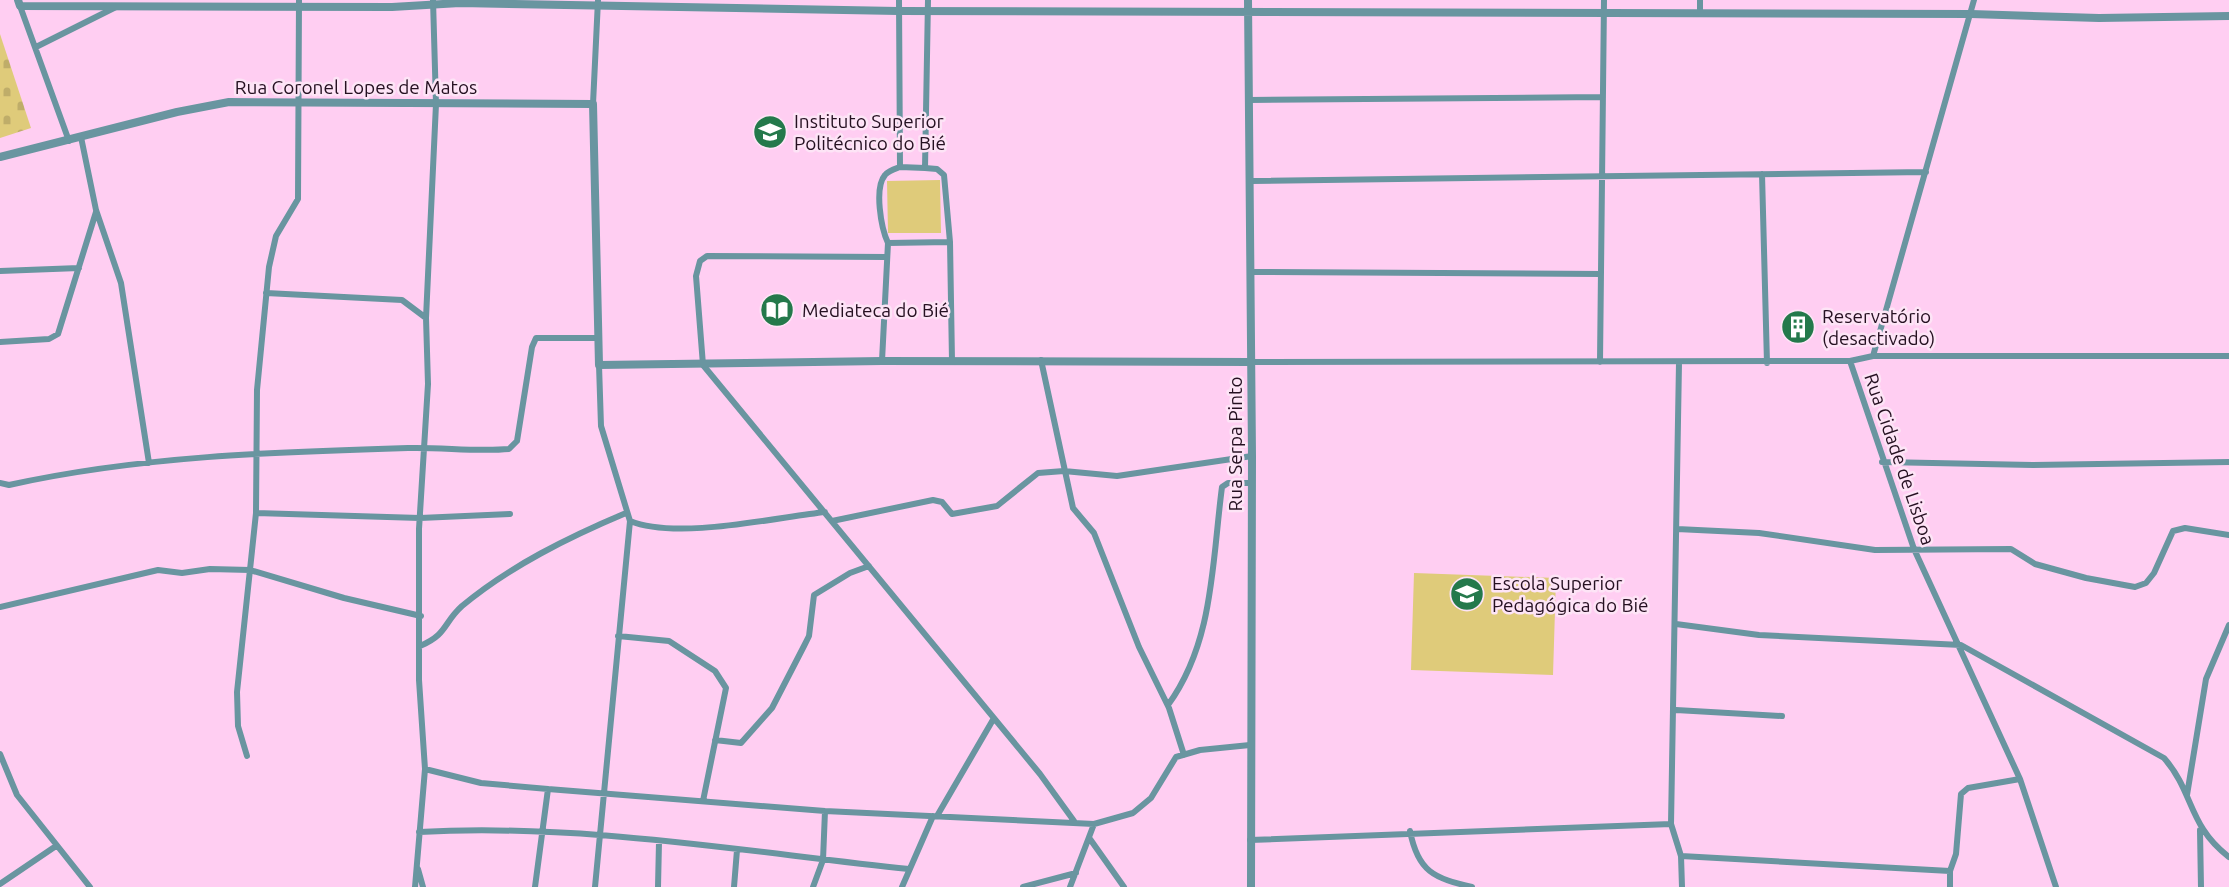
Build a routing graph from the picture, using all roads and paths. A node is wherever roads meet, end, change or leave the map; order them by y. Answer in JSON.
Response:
{"nodes":[{"id":1,"x":899,"y":0,"type":"edge"},
{"id":2,"x":928,"y":0,"type":"edge"},
{"id":3,"x":1248,"y":0,"type":"edge"},
{"id":4,"x":1604,"y":0,"type":"edge"},
{"id":5,"x":1700,"y":0,"type":"edge"},
{"id":6,"x":1975,"y":0,"type":"edge"},
{"id":7,"x":19,"y":3,"type":"edge"},
{"id":8,"x":299,"y":3,"type":"edge"},
{"id":9,"x":433,"y":3,"type":"edge"},
{"id":10,"x":598,"y":4,"type":"edge"},
{"id":11,"x":119,"y":6,"type":"junction"},
{"id":12,"x":898,"y":11,"type":"junction"},
{"id":13,"x":928,"y":11,"type":"junction"},
{"id":14,"x":1248,"y":12,"type":"junction"},
{"id":15,"x":1604,"y":12,"type":"junction"},
{"id":16,"x":1700,"y":13,"type":"junction"},
{"id":17,"x":1971,"y":14,"type":"junction"},
{"id":18,"x":2229,"y":16,"type":"edge"},
{"id":19,"x":36,"y":47,"type":"junction"},
{"id":20,"x":1603,"y":97,"type":"junction"},
{"id":21,"x":1249,"y":100,"type":"junction"},
{"id":22,"x":299,"y":101,"type":"junction"},
{"id":23,"x":436,"y":104,"type":"junction"},
{"id":24,"x":593,"y":104,"type":"junction"},
{"id":25,"x":81,"y":137,"type":"junction"},
{"id":26,"x":69,"y":141,"type":"junction"},
{"id":27,"x":0,"y":157,"type":"edge"},
{"id":28,"x":900,"y":167,"type":"junction"},
{"id":29,"x":925,"y":168,"type":"junction"},
{"id":30,"x":1926,"y":173,"type":"junction"},
{"id":31,"x":1762,"y":174,"type":"junction"},
{"id":32,"x":1602,"y":178,"type":"junction"},
{"id":33,"x":1251,"y":181,"type":"junction"},
{"id":34,"x":96,"y":210,"type":"junction"},
{"id":35,"x":950,"y":242,"type":"junction"},
{"id":36,"x":888,"y":243,"type":"junction"},
{"id":37,"x":886,"y":257,"type":"junction"},
{"id":38,"x":79,"y":268,"type":"junction"},
{"id":39,"x":0,"y":271,"type":"edge"},
{"id":40,"x":1251,"y":272,"type":"junction"},
{"id":41,"x":1601,"y":274,"type":"junction"},
{"id":42,"x":266,"y":293,"type":"junction"},
{"id":43,"x":426,"y":318,"type":"junction"},
{"id":44,"x":598,"y":338,"type":"junction"},
{"id":45,"x":0,"y":342,"type":"edge"},
{"id":46,"x":1873,"y":356,"type":"junction"},
{"id":47,"x":2229,"y":356,"type":"edge"},
{"id":48,"x":1041,"y":360,"type":"junction"},
{"id":49,"x":882,"y":361,"type":"junction"},
{"id":50,"x":952,"y":361,"type":"junction"},
{"id":51,"x":1850,"y":361,"type":"junction"},
{"id":52,"x":1250,"y":362,"type":"junction"},
{"id":53,"x":1600,"y":362,"type":"junction"},
{"id":54,"x":1679,"y":363,"type":"junction"},
{"id":55,"x":1767,"y":363,"type":"junction"},
{"id":56,"x":599,"y":365,"type":"junction"},
{"id":57,"x":703,"y":365,"type":"junction"},
{"id":58,"x":423,"y":447,"type":"junction"},
{"id":59,"x":257,"y":452,"type":"junction"},
{"id":60,"x":1252,"y":456,"type":"junction"},
{"id":61,"x":1882,"y":462,"type":"junction"},
{"id":62,"x":149,"y":463,"type":"junction"},
{"id":63,"x":2229,"y":463,"type":"edge"},
{"id":64,"x":1064,"y":471,"type":"junction"},
{"id":65,"x":0,"y":483,"type":"edge"},
{"id":66,"x":1251,"y":483,"type":"junction"},
{"id":67,"x":825,"y":512,"type":"junction"},
{"id":68,"x":256,"y":513,"type":"junction"},
{"id":69,"x":626,"y":513,"type":"junction"},
{"id":70,"x":510,"y":514,"type":"dead end"},
{"id":71,"x":420,"y":518,"type":"junction"},
{"id":72,"x":630,"y":521,"type":"junction"},
{"id":73,"x":832,"y":521,"type":"junction"},
{"id":74,"x":1677,"y":529,"type":"junction"},
{"id":75,"x":2229,"y":535,"type":"edge"},
{"id":76,"x":1914,"y":549,"type":"junction"},
{"id":77,"x":869,"y":566,"type":"junction"},
{"id":78,"x":250,"y":570,"type":"junction"},
{"id":79,"x":0,"y":607,"type":"edge"},
{"id":80,"x":421,"y":616,"type":"junction"},
{"id":81,"x":1676,"y":624,"type":"junction"},
{"id":82,"x":2229,"y":625,"type":"edge"},
{"id":83,"x":618,"y":636,"type":"junction"},
{"id":84,"x":1961,"y":645,"type":"junction"},
{"id":85,"x":420,"y":646,"type":"junction"},
{"id":86,"x":1168,"y":705,"type":"junction"},
{"id":87,"x":1676,"y":710,"type":"junction"},
{"id":88,"x":1782,"y":716,"type":"dead end"},
{"id":89,"x":994,"y":718,"type":"junction"},
{"id":90,"x":715,"y":740,"type":"junction"},
{"id":91,"x":1250,"y":745,"type":"junction"},
{"id":92,"x":0,"y":754,"type":"edge"},
{"id":93,"x":1184,"y":755,"type":"junction"},
{"id":94,"x":247,"y":756,"type":"dead end"},
{"id":95,"x":425,"y":769,"type":"junction"},
{"id":96,"x":2020,"y":779,"type":"junction"},
{"id":97,"x":548,"y":789,"type":"junction"},
{"id":98,"x":602,"y":793,"type":"junction"},
{"id":99,"x":2186,"y":796,"type":"junction"},
{"id":100,"x":703,"y":801,"type":"junction"},
{"id":101,"x":825,"y":811,"type":"junction"},
{"id":102,"x":935,"y":816,"type":"junction"},
{"id":103,"x":1074,"y":821,"type":"junction"},
{"id":104,"x":1094,"y":824,"type":"junction"},
{"id":105,"x":1671,"y":824,"type":"junction"},
{"id":106,"x":2200,"y":828,"type":"junction"},
{"id":107,"x":543,"y":830,"type":"junction"},
{"id":108,"x":1410,"y":831,"type":"junction"},
{"id":109,"x":419,"y":832,"type":"junction"},
{"id":110,"x":600,"y":834,"type":"junction"},
{"id":111,"x":1090,"y":839,"type":"junction"},
{"id":112,"x":1250,"y":840,"type":"junction"},
{"id":113,"x":659,"y":842,"type":"junction"},
{"id":114,"x":56,"y":846,"type":"junction"},
{"id":115,"x":737,"y":850,"type":"junction"},
{"id":116,"x":1681,"y":856,"type":"junction"},
{"id":117,"x":2229,"y":857,"type":"edge"},
{"id":118,"x":822,"y":860,"type":"junction"},
{"id":119,"x":417,"y":866,"type":"junction"},
{"id":120,"x":909,"y":869,"type":"junction"},
{"id":121,"x":1950,"y":871,"type":"junction"},
{"id":122,"x":1076,"y":873,"type":"junction"},
{"id":123,"x":0,"y":884,"type":"edge"},
{"id":124,"x":2054,"y":886,"type":"edge"},
{"id":125,"x":90,"y":887,"type":"edge"},
{"id":126,"x":415,"y":887,"type":"edge"},
{"id":127,"x":423,"y":887,"type":"edge"},
{"id":128,"x":535,"y":887,"type":"edge"},
{"id":129,"x":595,"y":887,"type":"edge"},
{"id":130,"x":658,"y":887,"type":"edge"},
{"id":131,"x":734,"y":887,"type":"edge"},
{"id":132,"x":813,"y":887,"type":"edge"},
{"id":133,"x":902,"y":887,"type":"edge"},
{"id":134,"x":1023,"y":887,"type":"edge"},
{"id":135,"x":1070,"y":887,"type":"edge"},
{"id":136,"x":1124,"y":887,"type":"edge"},
{"id":137,"x":1251,"y":887,"type":"edge"},
{"id":138,"x":1472,"y":887,"type":"edge"},
{"id":139,"x":1682,"y":887,"type":"edge"},
{"id":140,"x":1950,"y":887,"type":"edge"},
{"id":141,"x":2201,"y":887,"type":"edge"}],
"edges":[{"from":1,"to":12,"type":"street"},
{"from":2,"to":13,"type":"street"},
{"from":3,"to":14,"type":"street","name":"Rua Serpa Pinto"},
{"from":4,"to":15,"type":"street"},
{"from":5,"to":16,"type":"street"},
{"from":6,"to":17,"type":"street"},
{"from":7,"to":11,"type":"street"},
{"from":7,"to":19,"type":"street"},
{"from":8,"to":9,"type":"street"},
{"from":8,"to":11,"type":"street"},
{"from":8,"to":22,"type":"street"},
{"from":9,"to":10,"type":"street"},
{"from":9,"to":23,"type":"street"},
{"from":10,"to":12,"type":"street"},
{"from":10,"to":24,"type":"street"},
{"from":11,"to":19,"type":"street"},
{"from":12,"to":13,"type":"street"},
{"from":12,"to":28,"type":"street"},
{"from":13,"to":14,"type":"street"},
{"from":13,"to":29,"type":"street"},
{"from":14,"to":15,"type":"street"},
{"from":14,"to":21,"type":"street","name":"Rua Serpa Pinto"},
{"from":15,"to":16,"type":"street"},
{"from":15,"to":20,"type":"street"},
{"from":16,"to":17,"type":"street"},
{"from":17,"to":18,"type":"street"},
{"from":17,"to":30,"type":"street"},
{"from":19,"to":26,"type":"street"},
{"from":20,"to":21,"type":"street"},
{"from":20,"to":32,"type":"street"},
{"from":21,"to":33,"type":"street","name":"Rua Serpa Pinto"},
{"from":22,"to":23,"type":"street","name":"Rua Coronel Lopes de Matos"},
{"from":22,"to":25,"type":"street","name":"Rua Coronel Lopes de Matos"},
{"from":22,"to":42,"type":"street"},
{"from":23,"to":24,"type":"street","name":"Rua Coronel Lopes de Matos"},
{"from":23,"to":43,"type":"street"},
{"from":24,"to":44,"type":"street"},
{"from":25,"to":26,"type":"street","name":"Rua Coronel Lopes de Matos"},
{"from":25,"to":34,"type":"street"},
{"from":26,"to":27,"type":"street","name":"Rua Coronel Lopes de Matos"},
{"from":28,"to":29,"type":"street"},
{"from":28,"to":36,"type":"street"},
{"from":29,"to":35,"type":"street"},
{"from":30,"to":31,"type":"street"},
{"from":30,"to":46,"type":"street"},
{"from":31,"to":32,"type":"street"},
{"from":31,"to":55,"type":"street"},
{"from":32,"to":33,"type":"street"},
{"from":32,"to":41,"type":"street"},
{"from":33,"to":40,"type":"street","name":"Rua Serpa Pinto"},
{"from":34,"to":38,"type":"street"},
{"from":34,"to":62,"type":"street"},
{"from":35,"to":36,"type":"street"},
{"from":35,"to":50,"type":"street"},
{"from":36,"to":37,"type":"street"},
{"from":37,"to":49,"type":"street"},
{"from":37,"to":57,"type":"street"},
{"from":38,"to":39,"type":"street"},
{"from":38,"to":45,"type":"street"},
{"from":40,"to":41,"type":"street"},
{"from":40,"to":52,"type":"street","name":"Rua Serpa Pinto"},
{"from":41,"to":53,"type":"street"},
{"from":42,"to":43,"type":"street"},
{"from":42,"to":59,"type":"street"},
{"from":43,"to":58,"type":"street"},
{"from":44,"to":56,"type":"street"},
{"from":44,"to":58,"type":"street"},
{"from":46,"to":47,"type":"street"},
{"from":46,"to":51,"type":"street"},
{"from":48,"to":50,"type":"street"},
{"from":48,"to":52,"type":"street"},
{"from":48,"to":64,"type":"street"},
{"from":49,"to":50,"type":"street"},
{"from":49,"to":57,"type":"street"},
{"from":51,"to":55,"type":"street","name":"Rua Cidade de Lisboa"},
{"from":51,"to":61,"type":"street","name":"Rua Cidade de Lisboa"},
{"from":52,"to":53,"type":"street","name":"Rua Cidade de Lisboa"},
{"from":52,"to":60,"type":"street","name":"Rua Serpa Pinto"},
{"from":53,"to":54,"type":"street","name":"Rua Cidade de Lisboa"},
{"from":54,"to":55,"type":"street","name":"Rua Cidade de Lisboa"},
{"from":54,"to":74,"type":"street"},
{"from":56,"to":57,"type":"street"},
{"from":56,"to":69,"type":"street"},
{"from":57,"to":67,"type":"street"},
{"from":58,"to":59,"type":"street"},
{"from":58,"to":71,"type":"street"},
{"from":59,"to":62,"type":"street"},
{"from":59,"to":68,"type":"street"},
{"from":60,"to":64,"type":"street"},
{"from":60,"to":66,"type":"street","name":"Rua Serpa Pinto"},
{"from":61,"to":63,"type":"street"},
{"from":61,"to":76,"type":"street","name":"Rua Cidade de Lisboa"},
{"from":62,"to":65,"type":"street"},
{"from":64,"to":73,"type":"street"},
{"from":64,"to":86,"type":"street"},
{"from":66,"to":86,"type":"street"},
{"from":66,"to":91,"type":"street","name":"Rua Serpa Pinto"},
{"from":67,"to":72,"type":"street"},
{"from":67,"to":73,"type":"street"},
{"from":68,"to":71,"type":"street"},
{"from":68,"to":78,"type":"street"},
{"from":69,"to":72,"type":"street"},
{"from":69,"to":85,"type":"street"},
{"from":70,"to":71,"type":"street"},
{"from":71,"to":80,"type":"street"},
{"from":72,"to":83,"type":"street"},
{"from":73,"to":77,"type":"street"},
{"from":74,"to":76,"type":"street"},
{"from":74,"to":81,"type":"street"},
{"from":75,"to":76,"type":"street"},
{"from":76,"to":84,"type":"street","name":"Rua Cidade de Lisboa"},
{"from":77,"to":89,"type":"street"},
{"from":77,"to":90,"type":"street"},
{"from":78,"to":79,"type":"street"},
{"from":78,"to":80,"type":"street"},
{"from":78,"to":94,"type":"street"},
{"from":80,"to":85,"type":"street"},
{"from":81,"to":84,"type":"street"},
{"from":81,"to":87,"type":"street"},
{"from":82,"to":99,"type":"street"},
{"from":83,"to":90,"type":"street"},
{"from":83,"to":98,"type":"street"},
{"from":84,"to":96,"type":"street","name":"Rua Cidade de Lisboa"},
{"from":84,"to":99,"type":"street"},
{"from":85,"to":95,"type":"street"},
{"from":86,"to":93,"type":"street"},
{"from":87,"to":88,"type":"street"},
{"from":87,"to":105,"type":"street"},
{"from":89,"to":102,"type":"street"},
{"from":89,"to":103,"type":"street"},
{"from":90,"to":100,"type":"street"},
{"from":91,"to":93,"type":"street"},
{"from":91,"to":112,"type":"street","name":"Rua Serpa Pinto"},
{"from":92,"to":114,"type":"street"},
{"from":93,"to":104,"type":"street"},
{"from":95,"to":97,"type":"street"},
{"from":95,"to":109,"type":"street"},
{"from":96,"to":121,"type":"street"},
{"from":96,"to":124,"type":"street","name":"Rua Cidade de Lisboa"},
{"from":97,"to":98,"type":"street"},
{"from":97,"to":107,"type":"street"},
{"from":98,"to":100,"type":"street"},
{"from":98,"to":110,"type":"street"},
{"from":99,"to":106,"type":"street"},
{"from":100,"to":101,"type":"street"},
{"from":101,"to":102,"type":"street"},
{"from":101,"to":118,"type":"street"},
{"from":102,"to":103,"type":"street"},
{"from":102,"to":120,"type":"street"},
{"from":103,"to":104,"type":"street"},
{"from":104,"to":111,"type":"street"},
{"from":105,"to":108,"type":"street"},
{"from":105,"to":116,"type":"street"},
{"from":106,"to":117,"type":"street"},
{"from":106,"to":141,"type":"street"},
{"from":107,"to":109,"type":"street"},
{"from":107,"to":110,"type":"street"},
{"from":107,"to":128,"type":"street"},
{"from":108,"to":112,"type":"street"},
{"from":108,"to":138,"type":"street"},
{"from":109,"to":119,"type":"street"},
{"from":110,"to":113,"type":"street"},
{"from":110,"to":129,"type":"street"},
{"from":111,"to":122,"type":"street"},
{"from":111,"to":136,"type":"street"},
{"from":112,"to":137,"type":"street","name":"Rua Serpa Pinto"},
{"from":113,"to":115,"type":"street"},
{"from":113,"to":130,"type":"street"},
{"from":114,"to":123,"type":"street"},
{"from":114,"to":125,"type":"street"},
{"from":115,"to":118,"type":"street"},
{"from":115,"to":131,"type":"street"},
{"from":116,"to":121,"type":"street"},
{"from":116,"to":139,"type":"street"},
{"from":118,"to":120,"type":"street"},
{"from":118,"to":132,"type":"street"},
{"from":119,"to":126,"type":"street"},
{"from":119,"to":127,"type":"street"},
{"from":120,"to":133,"type":"street"},
{"from":121,"to":140,"type":"street"},
{"from":122,"to":134,"type":"street"},
{"from":122,"to":135,"type":"street"}]}
